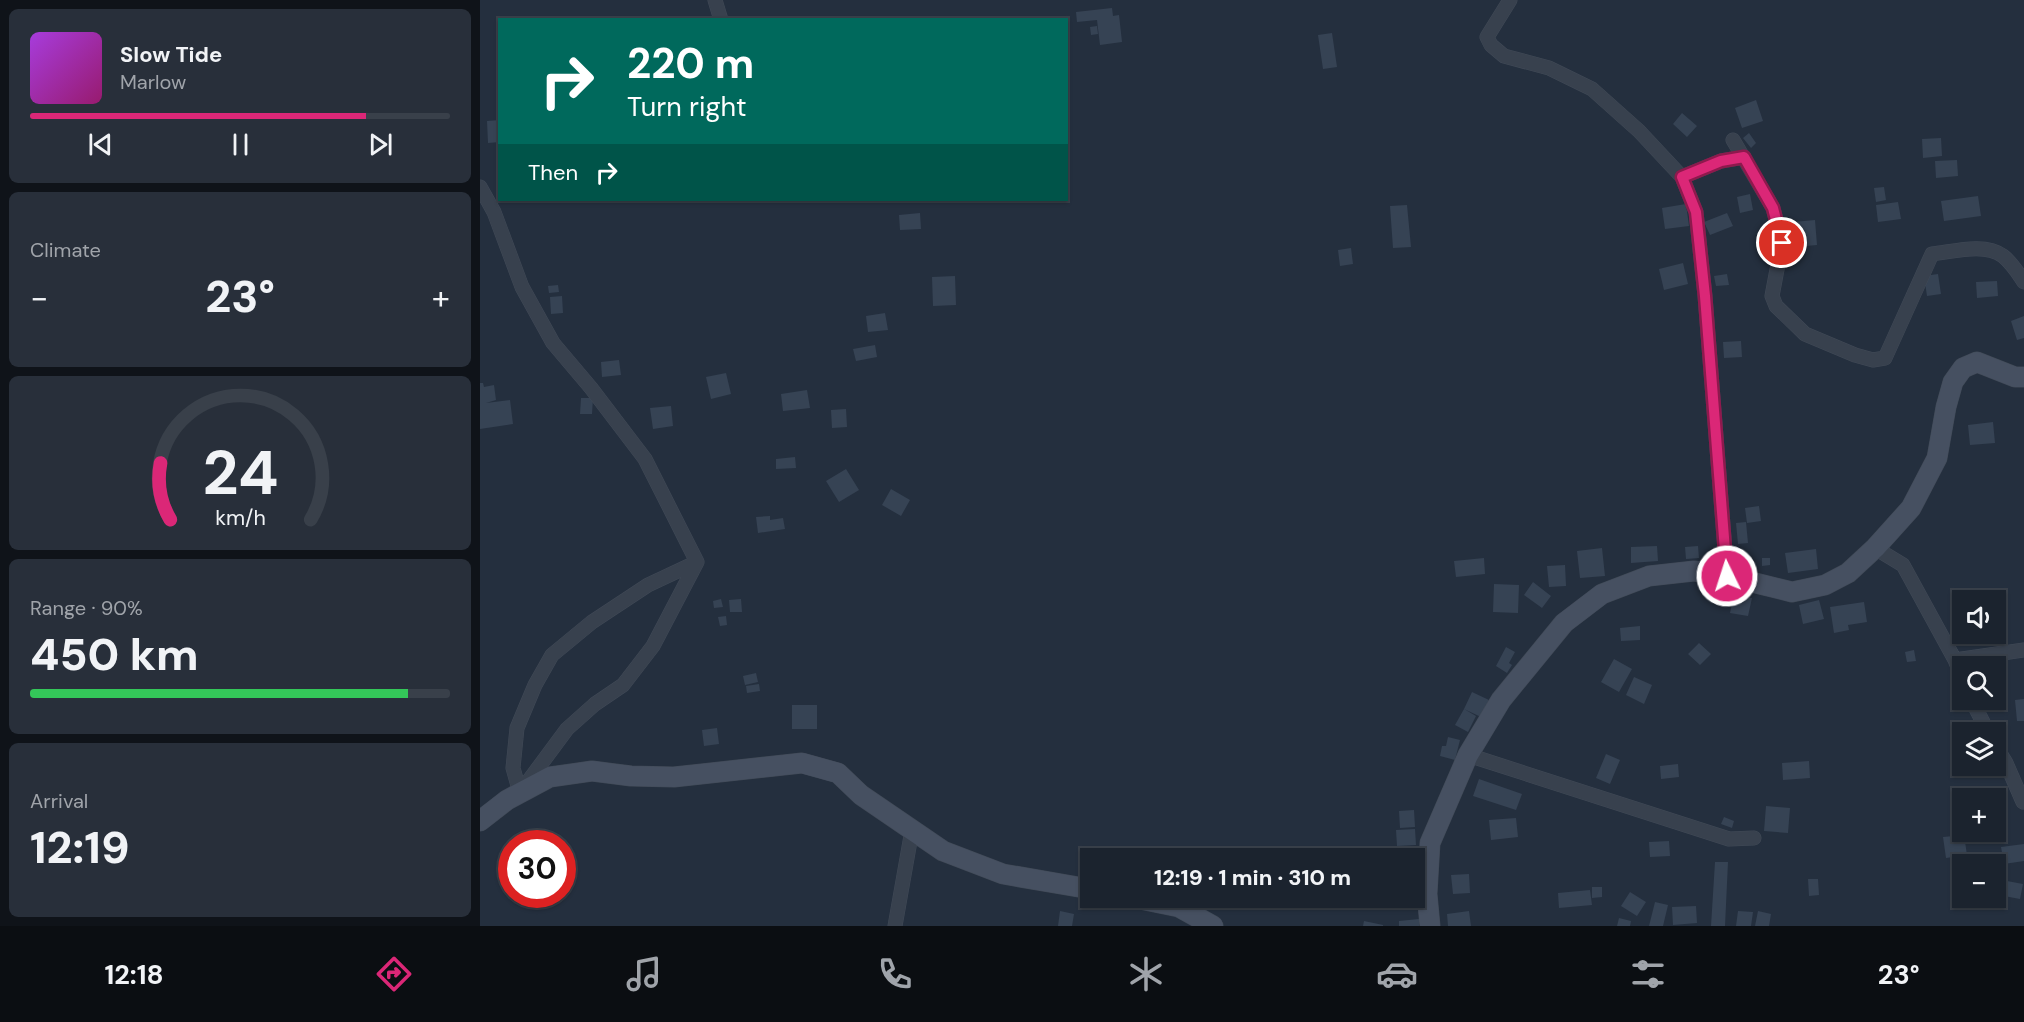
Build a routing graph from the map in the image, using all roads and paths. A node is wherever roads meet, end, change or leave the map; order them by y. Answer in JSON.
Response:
{"nodes":[{"id":1,"x":715,"y":0,"type":"edge"},
{"id":2,"x":1510,"y":0,"type":"edge"},
{"id":3,"x":720,"y":18,"type":"edge"},
{"id":4,"x":1733,"y":140,"type":"dead end"},
{"id":5,"x":1744,"y":157,"type":"junction"},
{"id":6,"x":1682,"y":177,"type":"junction"},
{"id":7,"x":480,"y":187,"type":"edge"},
{"id":8,"x":2024,"y":282,"type":"edge"},
{"id":9,"x":2024,"y":377,"type":"edge"},
{"id":10,"x":1875,"y":548,"type":"junction"},
{"id":11,"x":697,"y":562,"type":"junction"},
{"id":12,"x":1727,"y":576,"type":"junction"},
{"id":13,"x":2024,"y":650,"type":"edge"},
{"id":14,"x":1953,"y":656,"type":"edge"},
{"id":15,"x":1983,"y":656,"type":"edge"},
{"id":16,"x":1468,"y":755,"type":"junction"},
{"id":17,"x":2006,"y":763,"type":"edge"},
{"id":18,"x":520,"y":793,"type":"junction"},
{"id":19,"x":2023,"y":802,"type":"edge"},
{"id":20,"x":480,"y":822,"type":"edge"},
{"id":21,"x":912,"y":830,"type":"junction"},
{"id":22,"x":1754,"y":838,"type":"dead end"},
{"id":23,"x":1080,"y":887,"type":"edge"},
{"id":24,"x":1181,"y":908,"type":"edge"},
{"id":25,"x":895,"y":926,"type":"edge"},
{"id":26,"x":1214,"y":926,"type":"edge"},
{"id":27,"x":1430,"y":926,"type":"edge"}],
"edges":[{"from":1,"to":3,"type":"street"},
{"from":2,"to":6,"type":"street"},
{"from":4,"to":5,"type":"street"},
{"from":5,"to":6,"type":"street"},
{"from":5,"to":8,"type":"street"},
{"from":6,"to":12,"type":"street"},
{"from":7,"to":11,"type":"street"},
{"from":9,"to":10,"type":"main road"},
{"from":10,"to":12,"type":"main road"},
{"from":10,"to":14,"type":"street"},
{"from":11,"to":18,"type":"street"},
{"from":11,"to":18,"type":"street"},
{"from":12,"to":16,"type":"main road"},
{"from":13,"to":15,"type":"street"},
{"from":16,"to":22,"type":"street"},
{"from":16,"to":27,"type":"main road"},
{"from":17,"to":19,"type":"street"},
{"from":18,"to":20,"type":"main road"},
{"from":18,"to":21,"type":"main road"},
{"from":21,"to":23,"type":"main road"},
{"from":21,"to":25,"type":"street"},
{"from":24,"to":26,"type":"main road"}]}
